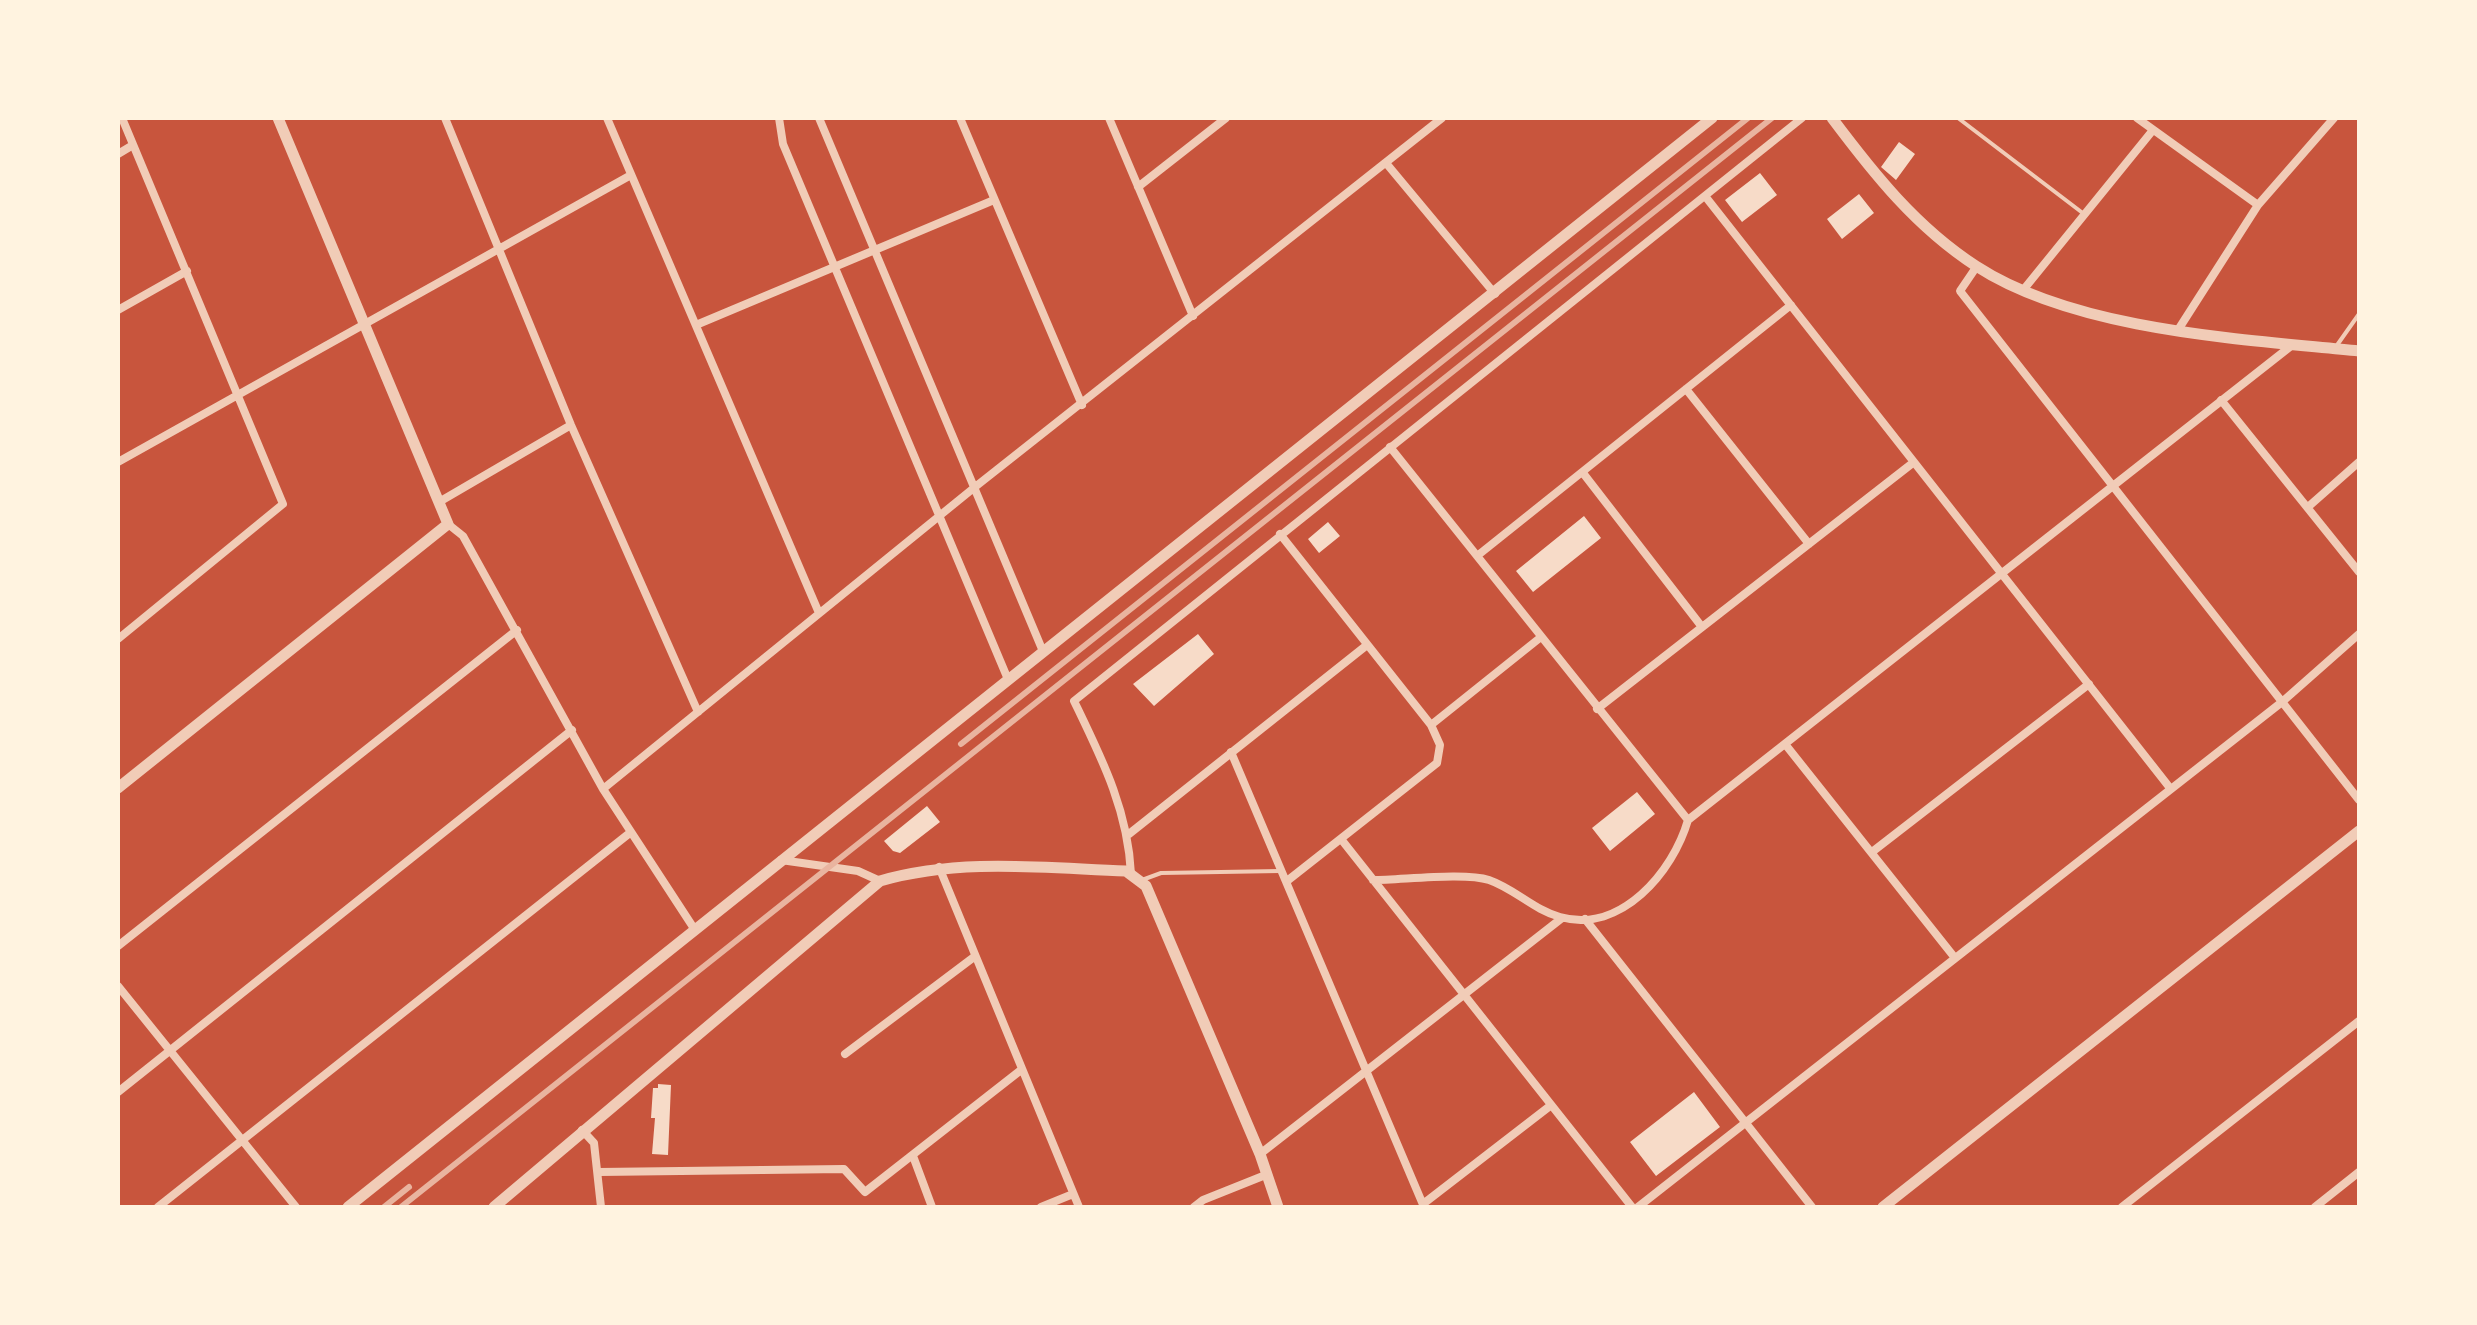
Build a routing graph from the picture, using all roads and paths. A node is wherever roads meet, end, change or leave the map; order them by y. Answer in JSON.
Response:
{"nodes":[{"id":1,"x":122,"y":118,"type":"edge"},
{"id":2,"x":278,"y":118,"type":"edge"},
{"id":3,"x":445,"y":118,"type":"edge"},
{"id":4,"x":607,"y":118,"type":"edge"},
{"id":5,"x":779,"y":118,"type":"edge"},
{"id":6,"x":819,"y":118,"type":"edge"},
{"id":7,"x":960,"y":118,"type":"edge"},
{"id":8,"x":1109,"y":118,"type":"edge"},
{"id":9,"x":1226,"y":118,"type":"edge"},
{"id":10,"x":1442,"y":118,"type":"edge"},
{"id":11,"x":1712,"y":118,"type":"edge"},
{"id":12,"x":1802,"y":118,"type":"edge"},
{"id":13,"x":1832,"y":118,"type":"edge"},
{"id":14,"x":1958,"y":118,"type":"edge"},
{"id":15,"x":2137,"y":118,"type":"edge"},
{"id":16,"x":2334,"y":118,"type":"edge"},
{"id":17,"x":2153,"y":130,"type":"junction"},
{"id":18,"x":133,"y":145,"type":"junction"},
{"id":19,"x":118,"y":154,"type":"edge"},
{"id":20,"x":1386,"y":163,"type":"junction"},
{"id":21,"x":631,"y":175,"type":"junction"},
{"id":22,"x":1138,"y":187,"type":"junction"},
{"id":23,"x":1705,"y":196,"type":"junction"},
{"id":24,"x":994,"y":200,"type":"junction"},
{"id":25,"x":2258,"y":205,"type":"junction"},
{"id":26,"x":2084,"y":214,"type":"junction"},
{"id":27,"x":876,"y":247,"type":"junction"},
{"id":28,"x":500,"y":249,"type":"junction"},
{"id":29,"x":834,"y":266,"type":"junction"},
{"id":30,"x":1977,"y":266,"type":"junction"},
{"id":31,"x":187,"y":271,"type":"junction"},
{"id":32,"x":2024,"y":289,"type":"junction"},
{"id":33,"x":1495,"y":294,"type":"junction"},
{"id":34,"x":1791,"y":305,"type":"junction"},
{"id":35,"x":118,"y":310,"type":"edge"},
{"id":36,"x":2359,"y":314,"type":"edge"},
{"id":37,"x":1193,"y":316,"type":"junction"},
{"id":38,"x":362,"y":323,"type":"junction"},
{"id":39,"x":696,"y":325,"type":"junction"},
{"id":40,"x":2178,"y":330,"type":"junction"},
{"id":41,"x":2291,"y":346,"type":"junction"},
{"id":42,"x":2334,"y":348,"type":"junction"},
{"id":43,"x":2359,"y":351,"type":"edge"},
{"id":44,"x":1686,"y":389,"type":"junction"},
{"id":45,"x":238,"y":395,"type":"junction"},
{"id":46,"x":2221,"y":400,"type":"junction"},
{"id":47,"x":1082,"y":405,"type":"junction"},
{"id":48,"x":571,"y":425,"type":"junction"},
{"id":49,"x":1390,"y":447,"type":"junction"},
{"id":50,"x":118,"y":462,"type":"edge"},
{"id":51,"x":1914,"y":462,"type":"junction"},
{"id":52,"x":2359,"y":462,"type":"edge"},
{"id":53,"x":1583,"y":473,"type":"junction"},
{"id":54,"x":975,"y":487,"type":"junction"},
{"id":55,"x":2112,"y":488,"type":"junction"},
{"id":56,"x":439,"y":502,"type":"junction"},
{"id":57,"x":2308,"y":507,"type":"junction"},
{"id":58,"x":940,"y":517,"type":"junction"},
{"id":59,"x":448,"y":524,"type":"junction"},
{"id":60,"x":1280,"y":534,"type":"junction"},
{"id":61,"x":1809,"y":544,"type":"junction"},
{"id":62,"x":1477,"y":556,"type":"junction"},
{"id":63,"x":2359,"y":572,"type":"edge"},
{"id":64,"x":2002,"y":573,"type":"junction"},
{"id":65,"x":819,"y":613,"type":"junction"},
{"id":66,"x":1702,"y":627,"type":"junction"},
{"id":67,"x":517,"y":630,"type":"junction"},
{"id":68,"x":2359,"y":634,"type":"edge"},
{"id":69,"x":1541,"y":637,"type":"junction"},
{"id":70,"x":118,"y":639,"type":"edge"},
{"id":71,"x":1367,"y":645,"type":"junction"},
{"id":72,"x":1042,"y":649,"type":"junction"},
{"id":73,"x":1007,"y":677,"type":"junction"},
{"id":74,"x":2089,"y":684,"type":"junction"},
{"id":75,"x":2282,"y":702,"type":"junction"},
{"id":76,"x":1597,"y":709,"type":"junction"},
{"id":77,"x":698,"y":712,"type":"junction"},
{"id":78,"x":1431,"y":725,"type":"junction"},
{"id":79,"x":572,"y":730,"type":"junction"},
{"id":80,"x":1785,"y":744,"type":"junction"},
{"id":81,"x":1231,"y":752,"type":"junction"},
{"id":82,"x":118,"y":788,"type":"edge"},
{"id":83,"x":2170,"y":788,"type":"junction"},
{"id":84,"x":603,"y":789,"type":"junction"},
{"id":85,"x":2359,"y":800,"type":"edge"},
{"id":86,"x":1688,"y":820,"type":"junction"},
{"id":87,"x":2359,"y":831,"type":"edge"},
{"id":88,"x":631,"y":832,"type":"junction"},
{"id":89,"x":1129,"y":834,"type":"junction"},
{"id":90,"x":1341,"y":839,"type":"junction"},
{"id":91,"x":1872,"y":852,"type":"junction"},
{"id":92,"x":781,"y":860,"type":"junction"},
{"id":93,"x":939,"y":867,"type":"junction"},
{"id":94,"x":1282,"y":871,"type":"junction"},
{"id":95,"x":1136,"y":877,"type":"junction"},
{"id":96,"x":1373,"y":880,"type":"junction"},
{"id":97,"x":880,"y":881,"type":"junction"},
{"id":98,"x":1287,"y":881,"type":"junction"},
{"id":99,"x":1562,"y":918,"type":"junction"},
{"id":100,"x":1585,"y":919,"type":"junction"},
{"id":101,"x":695,"y":930,"type":"junction"},
{"id":102,"x":118,"y":946,"type":"edge"},
{"id":103,"x":974,"y":957,"type":"junction"},
{"id":104,"x":1955,"y":958,"type":"junction"},
{"id":105,"x":118,"y":986,"type":"edge"},
{"id":106,"x":1463,"y":995,"type":"junction"},
{"id":107,"x":2358,"y":1023,"type":"edge"},
{"id":108,"x":170,"y":1051,"type":"junction"},
{"id":109,"x":845,"y":1054,"type":"dead end"},
{"id":110,"x":1021,"y":1070,"type":"junction"},
{"id":111,"x":1366,"y":1073,"type":"junction"},
{"id":112,"x":118,"y":1092,"type":"edge"},
{"id":113,"x":1550,"y":1106,"type":"junction"},
{"id":114,"x":1746,"y":1124,"type":"junction"},
{"id":115,"x":582,"y":1130,"type":"junction"},
{"id":116,"x":241,"y":1139,"type":"junction"},
{"id":117,"x":1260,"y":1154,"type":"junction"},
{"id":118,"x":913,"y":1156,"type":"junction"},
{"id":119,"x":599,"y":1172,"type":"junction"},
{"id":120,"x":2359,"y":1172,"type":"edge"},
{"id":121,"x":1268,"y":1174,"type":"junction"},
{"id":122,"x":1073,"y":1194,"type":"junction"},
{"id":123,"x":1424,"y":1205,"type":"edge"},
{"id":124,"x":158,"y":1207,"type":"edge"},
{"id":125,"x":296,"y":1207,"type":"edge"},
{"id":126,"x":348,"y":1207,"type":"edge"},
{"id":127,"x":494,"y":1207,"type":"edge"},
{"id":128,"x":601,"y":1207,"type":"edge"},
{"id":129,"x":932,"y":1207,"type":"edge"},
{"id":130,"x":1041,"y":1207,"type":"edge"},
{"id":131,"x":1079,"y":1207,"type":"edge"},
{"id":132,"x":1194,"y":1207,"type":"edge"},
{"id":133,"x":1278,"y":1207,"type":"edge"},
{"id":134,"x":1632,"y":1207,"type":"edge"},
{"id":135,"x":1638,"y":1207,"type":"edge"},
{"id":136,"x":1812,"y":1207,"type":"edge"},
{"id":137,"x":1883,"y":1207,"type":"edge"},
{"id":138,"x":2122,"y":1207,"type":"edge"},
{"id":139,"x":2315,"y":1207,"type":"edge"}],
"edges":[{"from":1,"to":18,"type":"street"},
{"from":2,"to":38,"type":"street"},
{"from":3,"to":28,"type":"street"},
{"from":4,"to":21,"type":"street"},
{"from":5,"to":29,"type":"street"},
{"from":6,"to":27,"type":"street"},
{"from":7,"to":24,"type":"street"},
{"from":8,"to":22,"type":"street"},
{"from":9,"to":22,"type":"street"},
{"from":10,"to":20,"type":"street"},
{"from":11,"to":33,"type":"street"},
{"from":12,"to":23,"type":"street"},
{"from":13,"to":30,"type":"street"},
{"from":14,"to":26,"type":"lane"},
{"from":15,"to":17,"type":"street"},
{"from":16,"to":25,"type":"street"},
{"from":17,"to":25,"type":"street"},
{"from":17,"to":26,"type":"street"},
{"from":18,"to":19,"type":"street"},
{"from":18,"to":31,"type":"street"},
{"from":20,"to":33,"type":"street"},
{"from":20,"to":37,"type":"street"},
{"from":21,"to":28,"type":"street"},
{"from":21,"to":39,"type":"street"},
{"from":22,"to":37,"type":"street"},
{"from":23,"to":34,"type":"street"},
{"from":23,"to":49,"type":"street"},
{"from":24,"to":27,"type":"street"},
{"from":24,"to":47,"type":"street"},
{"from":25,"to":40,"type":"street"},
{"from":26,"to":32,"type":"street"},
{"from":27,"to":29,"type":"street"},
{"from":27,"to":54,"type":"street"},
{"from":28,"to":38,"type":"street"},
{"from":28,"to":48,"type":"street"},
{"from":29,"to":39,"type":"street"},
{"from":29,"to":58,"type":"street"},
{"from":30,"to":32,"type":"street"},
{"from":30,"to":55,"type":"street"},
{"from":31,"to":35,"type":"street"},
{"from":31,"to":45,"type":"street"},
{"from":32,"to":40,"type":"street"},
{"from":33,"to":72,"type":"street"},
{"from":34,"to":44,"type":"street"},
{"from":34,"to":51,"type":"street"},
{"from":36,"to":42,"type":"lane"},
{"from":37,"to":47,"type":"street"},
{"from":38,"to":45,"type":"street"},
{"from":38,"to":56,"type":"street"},
{"from":39,"to":65,"type":"street"},
{"from":40,"to":41,"type":"street"},
{"from":41,"to":42,"type":"street"},
{"from":41,"to":46,"type":"street"},
{"from":42,"to":43,"type":"street"},
{"from":44,"to":53,"type":"street"},
{"from":44,"to":61,"type":"street"},
{"from":45,"to":50,"type":"street"},
{"from":45,"to":70,"type":"street"},
{"from":46,"to":55,"type":"street"},
{"from":46,"to":57,"type":"street"},
{"from":47,"to":54,"type":"street"},
{"from":48,"to":56,"type":"street"},
{"from":48,"to":77,"type":"street"},
{"from":49,"to":60,"type":"street"},
{"from":49,"to":62,"type":"street"},
{"from":51,"to":61,"type":"street"},
{"from":51,"to":64,"type":"street"},
{"from":52,"to":57,"type":"street"},
{"from":53,"to":62,"type":"street"},
{"from":53,"to":66,"type":"street"},
{"from":54,"to":58,"type":"street"},
{"from":54,"to":72,"type":"street"},
{"from":55,"to":64,"type":"street"},
{"from":55,"to":75,"type":"street"},
{"from":56,"to":59,"type":"street"},
{"from":57,"to":63,"type":"street"},
{"from":58,"to":65,"type":"street"},
{"from":58,"to":73,"type":"street"},
{"from":59,"to":67,"type":"street"},
{"from":59,"to":82,"type":"street"},
{"from":60,"to":71,"type":"street"},
{"from":60,"to":89,"type":"street"},
{"from":61,"to":66,"type":"street"},
{"from":62,"to":69,"type":"street"},
{"from":64,"to":74,"type":"street"},
{"from":64,"to":80,"type":"street"},
{"from":65,"to":77,"type":"street"},
{"from":66,"to":76,"type":"street"},
{"from":67,"to":79,"type":"street"},
{"from":67,"to":102,"type":"street"},
{"from":68,"to":75,"type":"street"},
{"from":69,"to":76,"type":"street"},
{"from":69,"to":78,"type":"street"},
{"from":71,"to":78,"type":"street"},
{"from":71,"to":81,"type":"street"},
{"from":72,"to":73,"type":"street"},
{"from":73,"to":92,"type":"street"},
{"from":74,"to":83,"type":"street"},
{"from":74,"to":91,"type":"street"},
{"from":75,"to":83,"type":"street"},
{"from":75,"to":85,"type":"street"},
{"from":76,"to":86,"type":"street"},
{"from":77,"to":84,"type":"street"},
{"from":78,"to":90,"type":"street"},
{"from":79,"to":84,"type":"street"},
{"from":79,"to":108,"type":"street"},
{"from":80,"to":86,"type":"street"},
{"from":80,"to":91,"type":"street"},
{"from":81,"to":89,"type":"street"},
{"from":81,"to":94,"type":"street"},
{"from":83,"to":104,"type":"street"},
{"from":84,"to":88,"type":"street"},
{"from":86,"to":100,"type":"street"},
{"from":87,"to":137,"type":"street"},
{"from":88,"to":101,"type":"street"},
{"from":88,"to":116,"type":"street"},
{"from":89,"to":95,"type":"street"},
{"from":90,"to":96,"type":"street"},
{"from":90,"to":98,"type":"street"},
{"from":91,"to":104,"type":"street"},
{"from":92,"to":97,"type":"street"},
{"from":92,"to":101,"type":"street"},
{"from":93,"to":95,"type":"street"},
{"from":93,"to":97,"type":"street"},
{"from":93,"to":103,"type":"street"},
{"from":94,"to":95,"type":"lane"},
{"from":94,"to":98,"type":"street"},
{"from":95,"to":117,"type":"street"},
{"from":96,"to":99,"type":"street"},
{"from":96,"to":106,"type":"street"},
{"from":97,"to":115,"type":"street"},
{"from":98,"to":111,"type":"street"},
{"from":99,"to":100,"type":"street"},
{"from":99,"to":106,"type":"street"},
{"from":100,"to":114,"type":"street"},
{"from":101,"to":126,"type":"street"},
{"from":103,"to":109,"type":"street"},
{"from":103,"to":110,"type":"street"},
{"from":104,"to":114,"type":"street"},
{"from":105,"to":108,"type":"street"},
{"from":106,"to":111,"type":"street"},
{"from":106,"to":113,"type":"street"},
{"from":107,"to":138,"type":"street"},
{"from":108,"to":112,"type":"street"},
{"from":108,"to":116,"type":"street"},
{"from":110,"to":118,"type":"street"},
{"from":110,"to":122,"type":"street"},
{"from":111,"to":117,"type":"street"},
{"from":111,"to":123,"type":"street"},
{"from":113,"to":123,"type":"street"},
{"from":113,"to":134,"type":"street"},
{"from":114,"to":135,"type":"street"},
{"from":114,"to":136,"type":"street"},
{"from":115,"to":119,"type":"street"},
{"from":115,"to":127,"type":"street"},
{"from":116,"to":124,"type":"street"},
{"from":116,"to":125,"type":"street"},
{"from":117,"to":121,"type":"street"},
{"from":118,"to":119,"type":"street"},
{"from":118,"to":129,"type":"street"},
{"from":119,"to":128,"type":"street"},
{"from":120,"to":139,"type":"street"},
{"from":121,"to":132,"type":"street"},
{"from":121,"to":133,"type":"street"},
{"from":122,"to":130,"type":"street"},
{"from":122,"to":131,"type":"street"}]}
